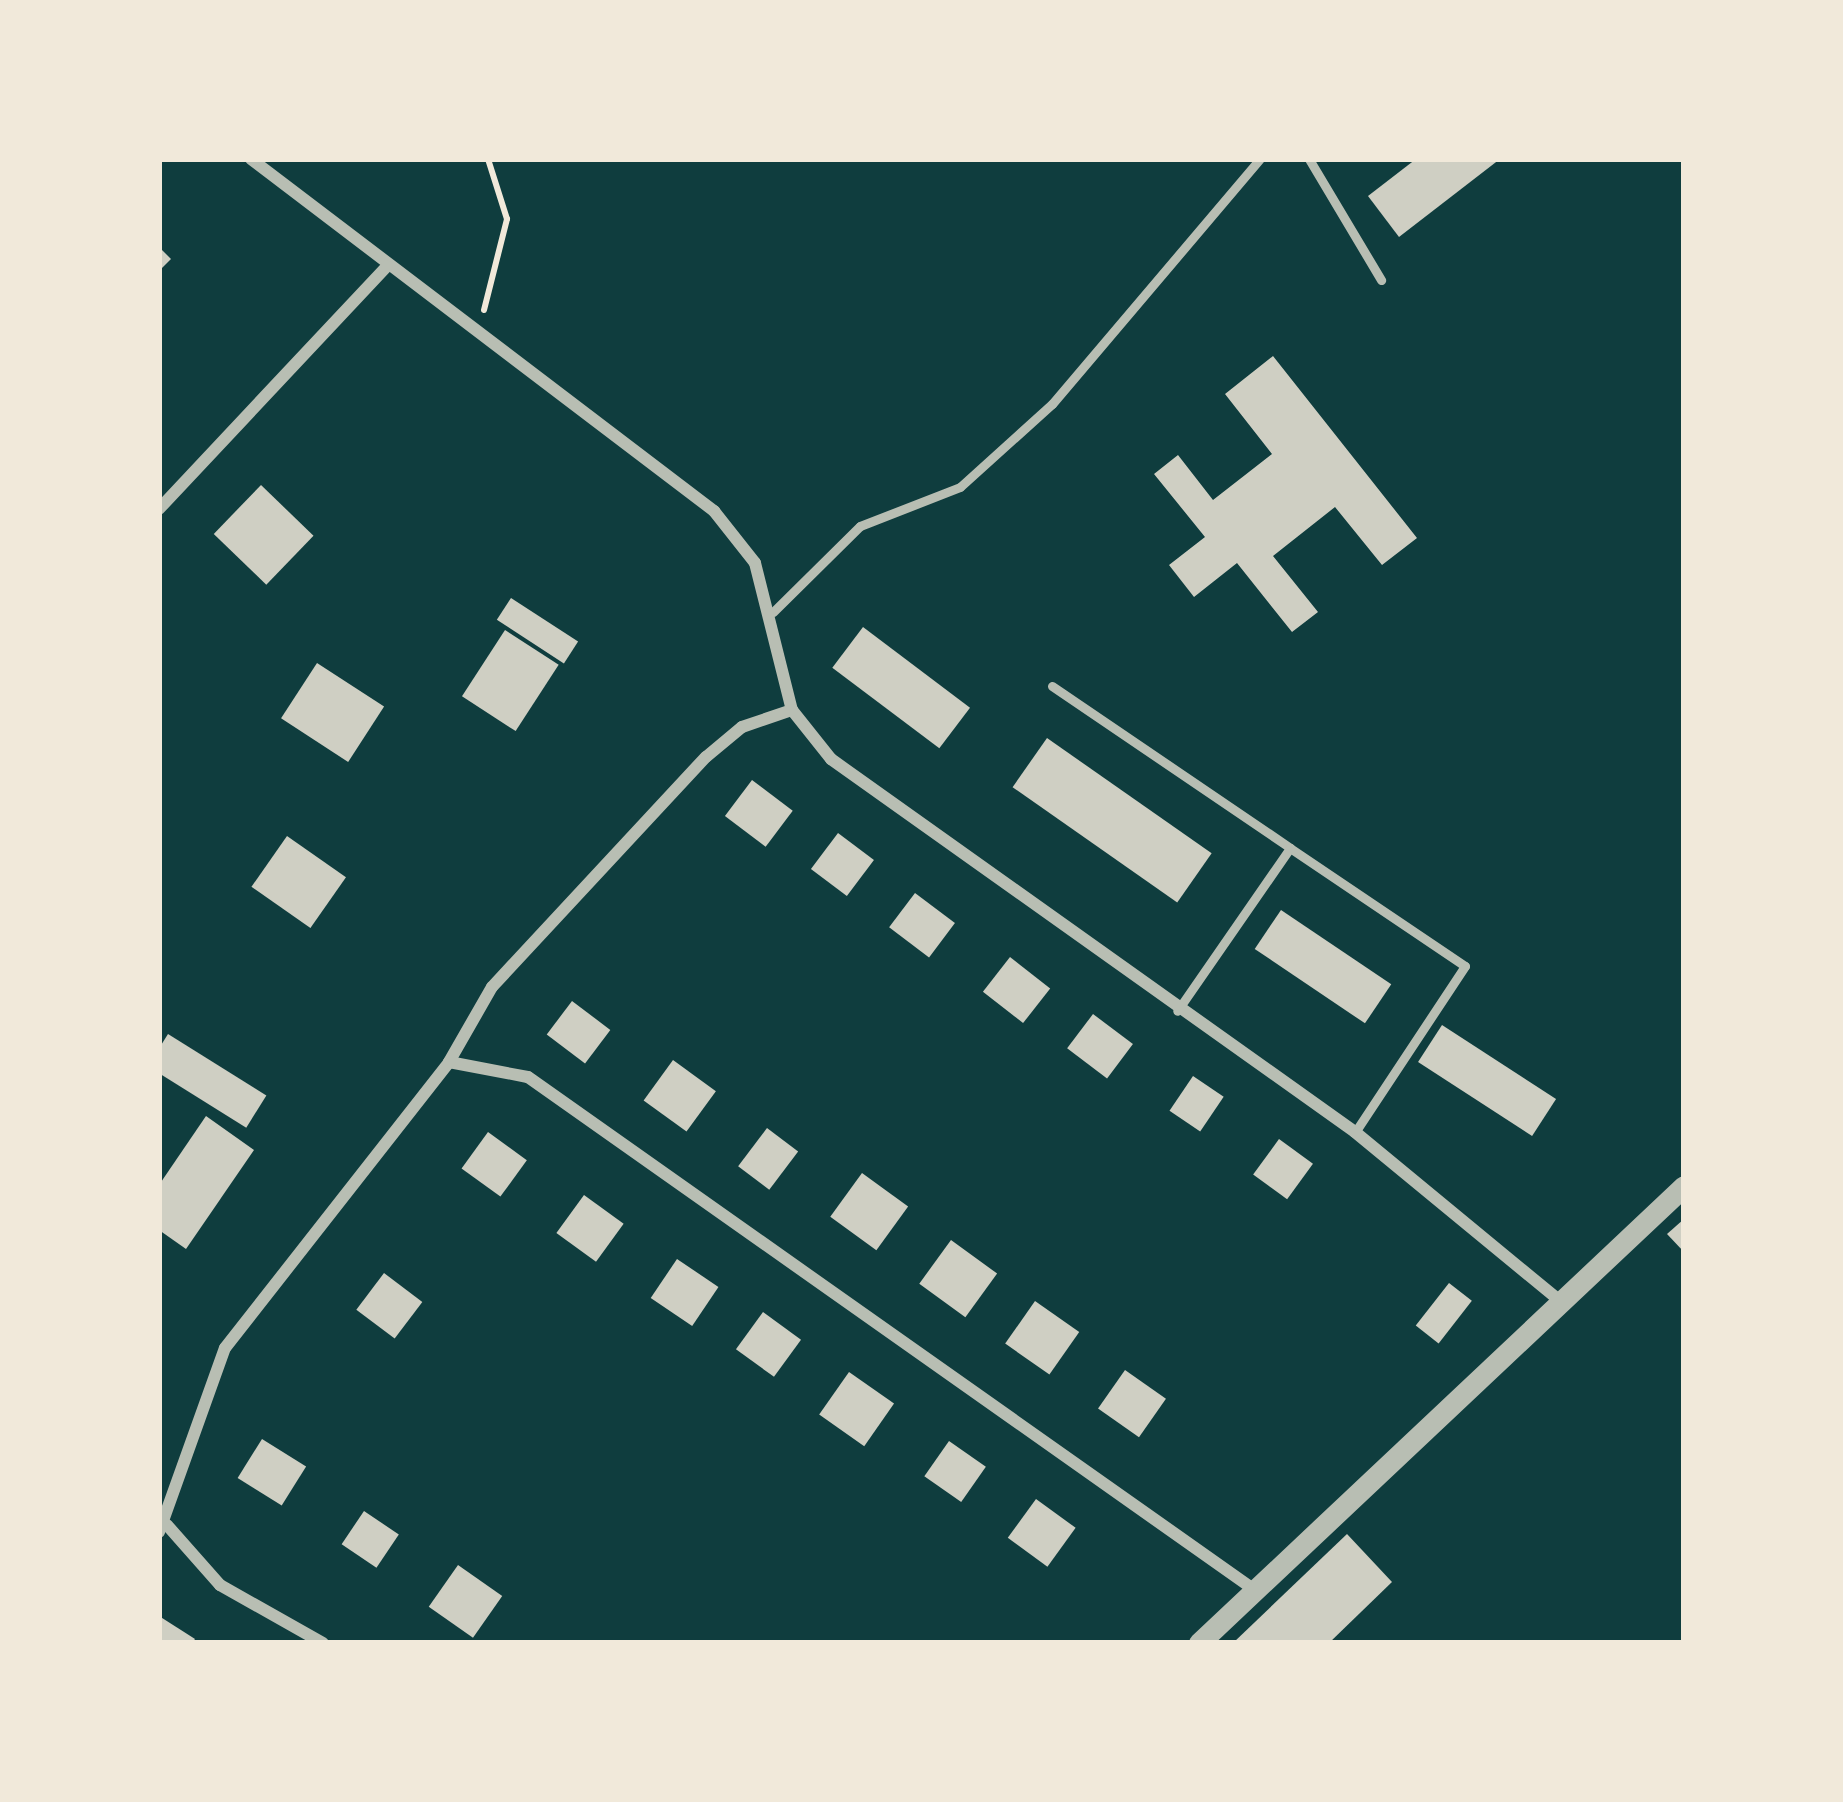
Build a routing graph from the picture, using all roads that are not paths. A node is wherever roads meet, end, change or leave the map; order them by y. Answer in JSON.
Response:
{"nodes":[{"id":1,"x":250,"y":159,"type":"edge"},
{"id":2,"x":1260,"y":159,"type":"edge"},
{"id":3,"x":1309,"y":159,"type":"edge"},
{"id":4,"x":387,"y":266,"type":"junction"},
{"id":5,"x":1381,"y":280,"type":"dead end"},
{"id":6,"x":159,"y":509,"type":"edge"},
{"id":7,"x":773,"y":612,"type":"junction"},
{"id":8,"x":1052,"y":686,"type":"dead end"},
{"id":9,"x":791,"y":710,"type":"junction"},
{"id":10,"x":1290,"y":848,"type":"junction"},
{"id":11,"x":1177,"y":1011,"type":"junction"},
{"id":12,"x":449,"y":1062,"type":"junction"},
{"id":13,"x":1354,"y":1132,"type":"junction"},
{"id":14,"x":1684,"y":1186,"type":"edge"},
{"id":15,"x":1556,"y":1297,"type":"junction"},
{"id":16,"x":163,"y":1528,"type":"edge"},
{"id":17,"x":1256,"y":1592,"type":"junction"},
{"id":18,"x":323,"y":1643,"type":"edge"},
{"id":19,"x":1199,"y":1643,"type":"edge"}],
"edges":[{"from":1,"to":4,"type":"street"},
{"from":2,"to":7,"type":"lane"},
{"from":3,"to":5,"type":"lane"},
{"from":4,"to":6,"type":"street"},
{"from":4,"to":7,"type":"street"},
{"from":7,"to":9,"type":"street"},
{"from":8,"to":10,"type":"lane"},
{"from":9,"to":11,"type":"street"},
{"from":9,"to":12,"type":"street"},
{"from":10,"to":11,"type":"lane"},
{"from":10,"to":13,"type":"lane"},
{"from":11,"to":13,"type":"street"},
{"from":12,"to":16,"type":"street"},
{"from":12,"to":17,"type":"street"},
{"from":13,"to":15,"type":"street"},
{"from":14,"to":15,"type":"street"},
{"from":15,"to":17,"type":"street"},
{"from":16,"to":18,"type":"street"},
{"from":17,"to":19,"type":"street"}]}
